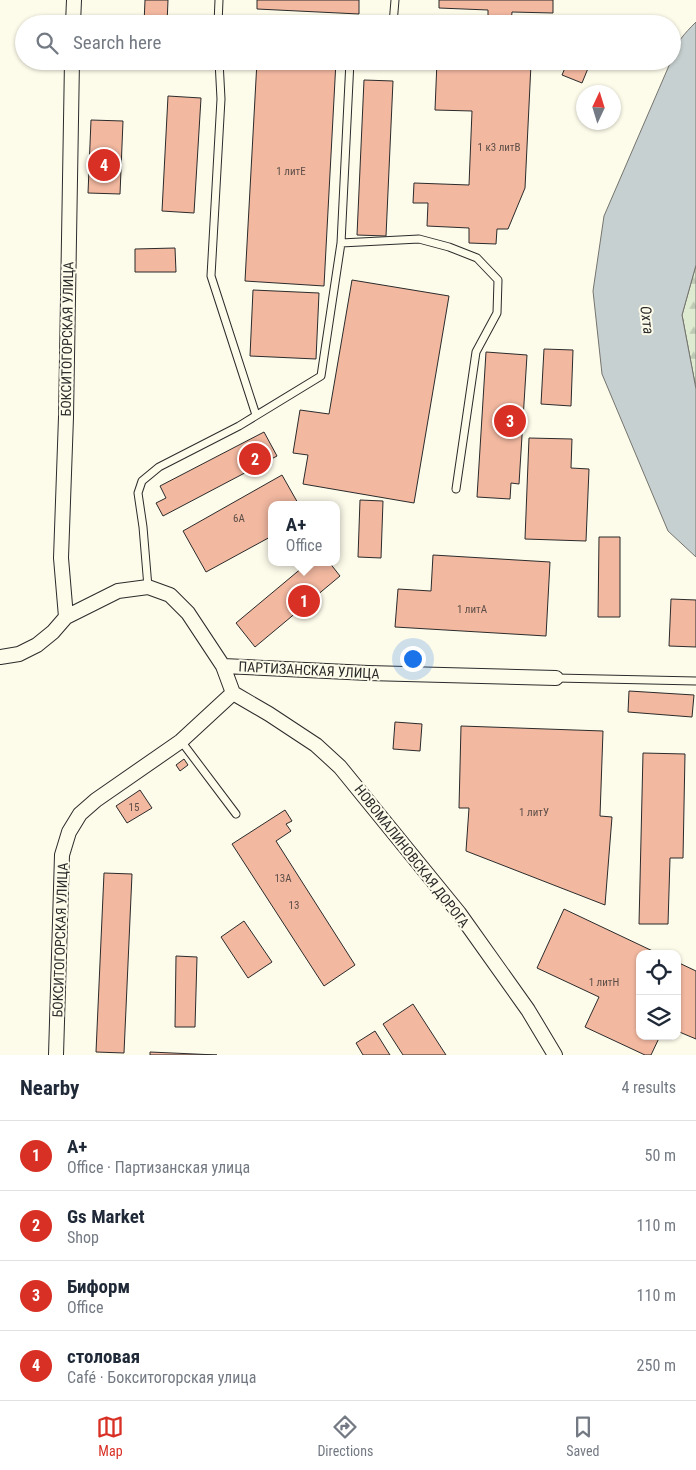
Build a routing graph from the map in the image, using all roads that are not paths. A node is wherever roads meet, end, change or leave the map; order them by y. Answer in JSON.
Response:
{"nodes":[{"id":1,"x":74,"y":0,"type":"edge"},
{"id":2,"x":219,"y":0,"type":"edge"},
{"id":3,"x":395,"y":0,"type":"edge"},
{"id":4,"x":73,"y":15,"type":"edge"},
{"id":5,"x":218,"y":15,"type":"edge"},
{"id":6,"x":394,"y":15,"type":"edge"},
{"id":7,"x":72,"y":70,"type":"edge"},
{"id":8,"x":219,"y":70,"type":"edge"},
{"id":9,"x":350,"y":70,"type":"edge"},
{"id":10,"x":341,"y":243,"type":"junction"},
{"id":11,"x":256,"y":415,"type":"junction"},
{"id":12,"x":456,"y":489,"type":"dead end"},
{"id":13,"x":148,"y":587,"type":"junction"},
{"id":14,"x":66,"y":617,"type":"junction"},
{"id":15,"x":0,"y":657,"type":"edge"},
{"id":16,"x":223,"y":666,"type":"junction"},
{"id":17,"x":556,"y":678,"type":"joint"},
{"id":18,"x":696,"y":681,"type":"edge"},
{"id":19,"x":233,"y":693,"type":"junction"},
{"id":20,"x":181,"y":742,"type":"junction"},
{"id":21,"x":236,"y":814,"type":"dead end"},
{"id":22,"x":56,"y":1055,"type":"edge"},
{"id":23,"x":555,"y":1055,"type":"edge"}],
"edges":[{"from":1,"to":4,"type":"street"},
{"from":2,"to":5,"type":"lane"},
{"from":3,"to":6,"type":"lane"},
{"from":7,"to":14,"type":"street","name":"БОКСИТОГОРСКАЯ УЛИЦА"},
{"from":8,"to":11,"type":"lane"},
{"from":9,"to":10,"type":"lane"},
{"from":10,"to":11,"type":"lane"},
{"from":10,"to":12,"type":"lane"},
{"from":11,"to":13,"type":"lane"},
{"from":13,"to":14,"type":"street","name":"ПАРТИЗАНСКАЯ УЛИЦА"},
{"from":13,"to":16,"type":"street","name":"ПАРТИЗАНСКАЯ УЛИЦА"},
{"from":14,"to":15,"type":"street","name":"ПАРТИЗАНСКАЯ УЛИЦА"},
{"from":16,"to":17,"type":"street","name":"ПАРТИЗАНСКАЯ УЛИЦА"},
{"from":16,"to":19,"type":"street"},
{"from":17,"to":18,"type":"lane"},
{"from":19,"to":20,"type":"street","name":"БОКСИТОГОРСКАЯ УЛИЦА"},
{"from":19,"to":23,"type":"street","name":"НОВОМАЛИНОВСКАЯ ДОРОГА"},
{"from":20,"to":21,"type":"lane"},
{"from":20,"to":22,"type":"street","name":"БОКСИТОГОРСКАЯ УЛИЦА"}]}
